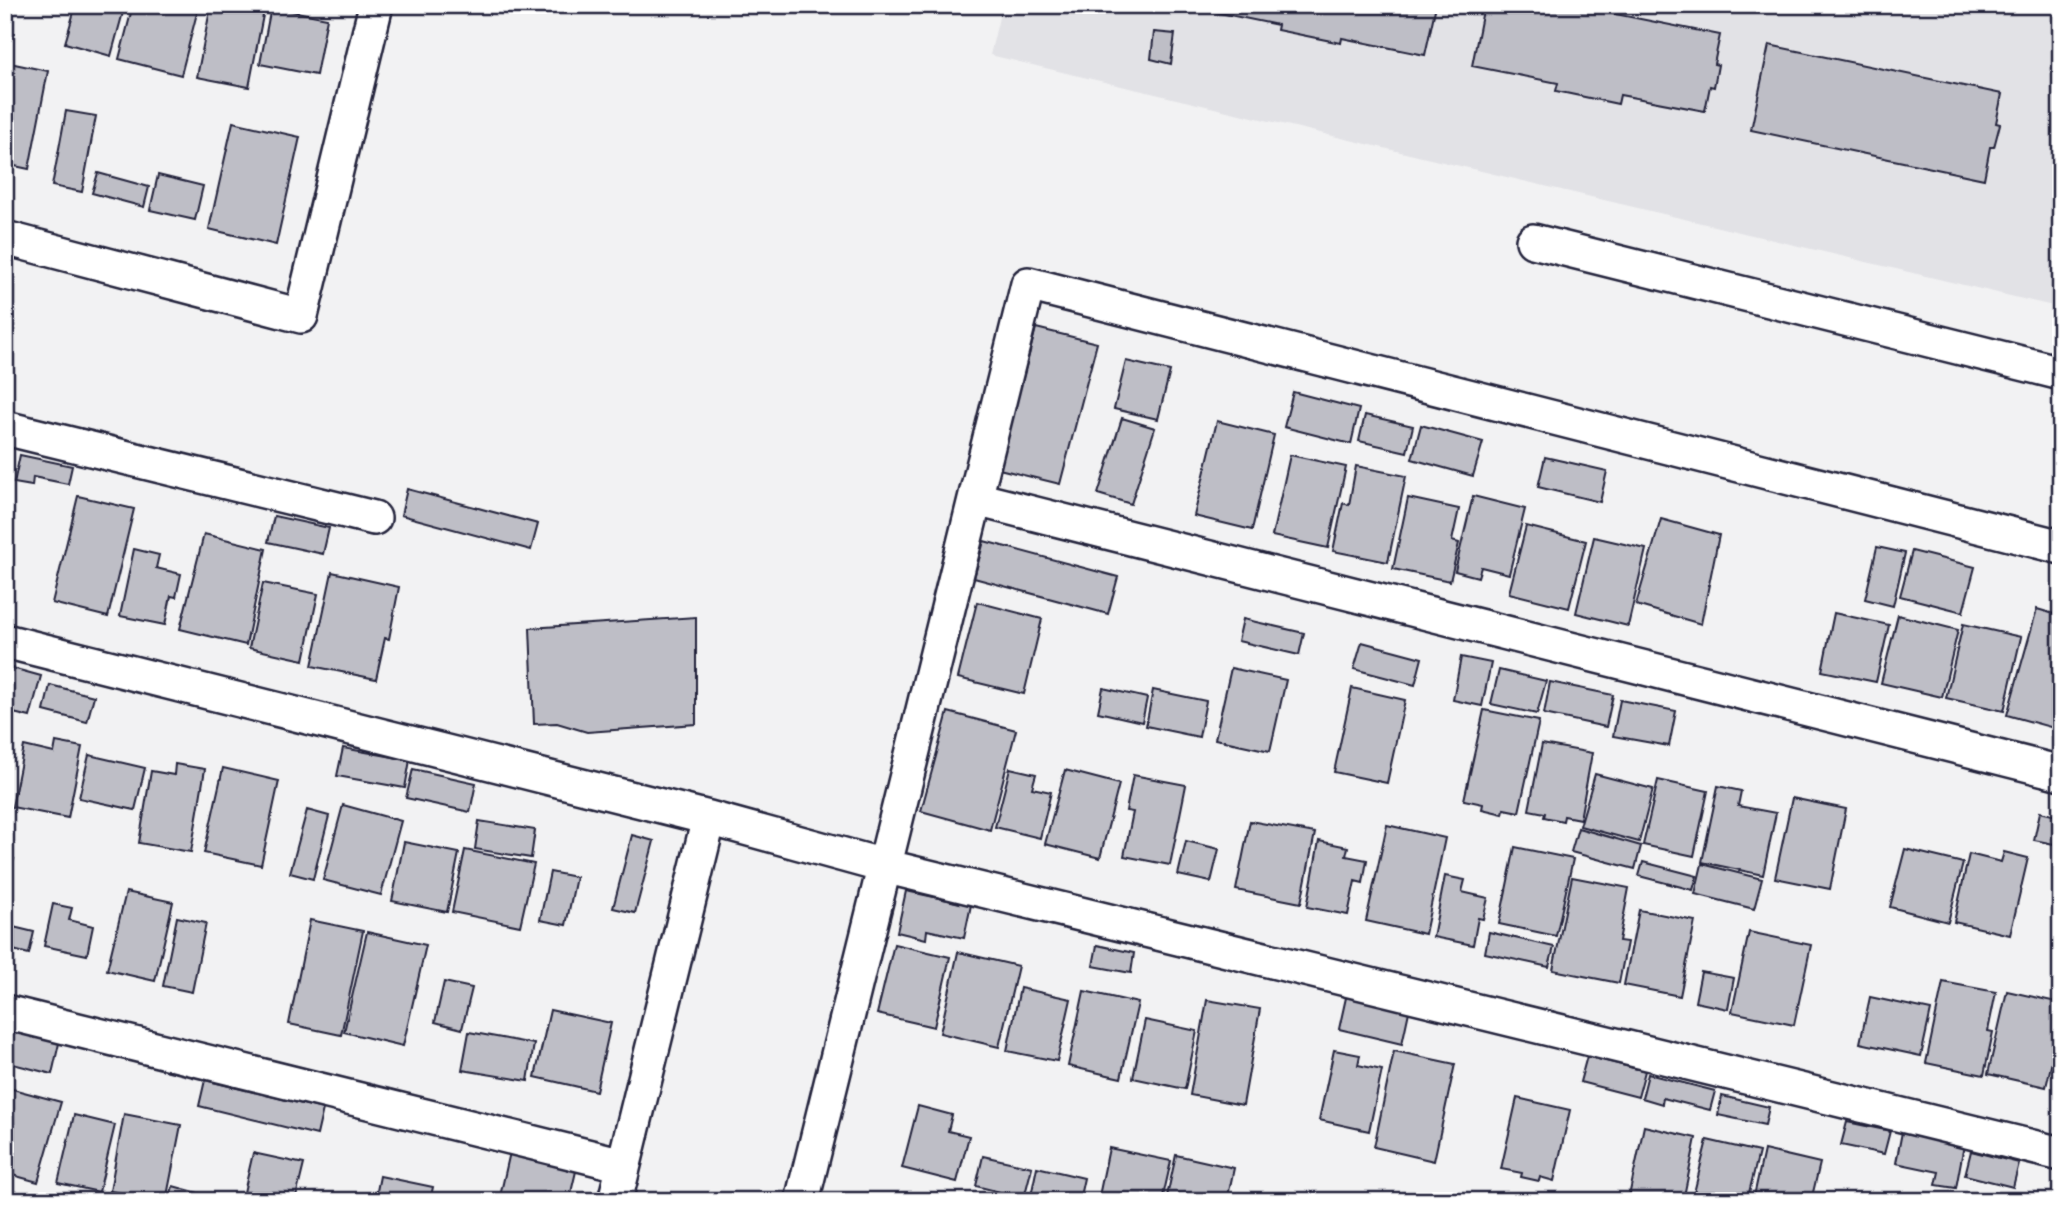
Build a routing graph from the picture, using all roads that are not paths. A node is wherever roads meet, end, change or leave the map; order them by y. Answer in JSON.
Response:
{"nodes":[{"id":1,"x":376,"y":5,"type":"edge"},
{"id":2,"x":5,"y":238,"type":"edge"},
{"id":3,"x":1533,"y":241,"type":"dead end"},
{"id":4,"x":2061,"y":373,"type":"edge"},
{"id":5,"x":5,"y":428,"type":"edge"},
{"id":6,"x":976,"y":499,"type":"junction"},
{"id":7,"x":374,"y":518,"type":"dead end"},
{"id":8,"x":2061,"y":547,"type":"edge"},
{"id":9,"x":5,"y":641,"type":"edge"},
{"id":10,"x":2061,"y":773,"type":"edge"},
{"id":11,"x":709,"y":818,"type":"junction"},
{"id":12,"x":884,"y":866,"type":"junction"},
{"id":13,"x":5,"y":1012,"type":"edge"},
{"id":14,"x":2061,"y":1154,"type":"edge"},
{"id":15,"x":624,"y":1165,"type":"junction"},
{"id":16,"x":615,"y":1201,"type":"edge"},
{"id":17,"x":802,"y":1201,"type":"edge"}],
"edges":[{"from":1,"to":2,"type":"street"},
{"from":3,"to":4,"type":"street"},
{"from":5,"to":7,"type":"street"},
{"from":6,"to":8,"type":"street"},
{"from":6,"to":10,"type":"street"},
{"from":6,"to":12,"type":"street"},
{"from":9,"to":11,"type":"street"},
{"from":11,"to":12,"type":"street"},
{"from":11,"to":15,"type":"street"},
{"from":12,"to":14,"type":"street"},
{"from":12,"to":17,"type":"street"},
{"from":13,"to":15,"type":"street"},
{"from":15,"to":16,"type":"street"}]}
